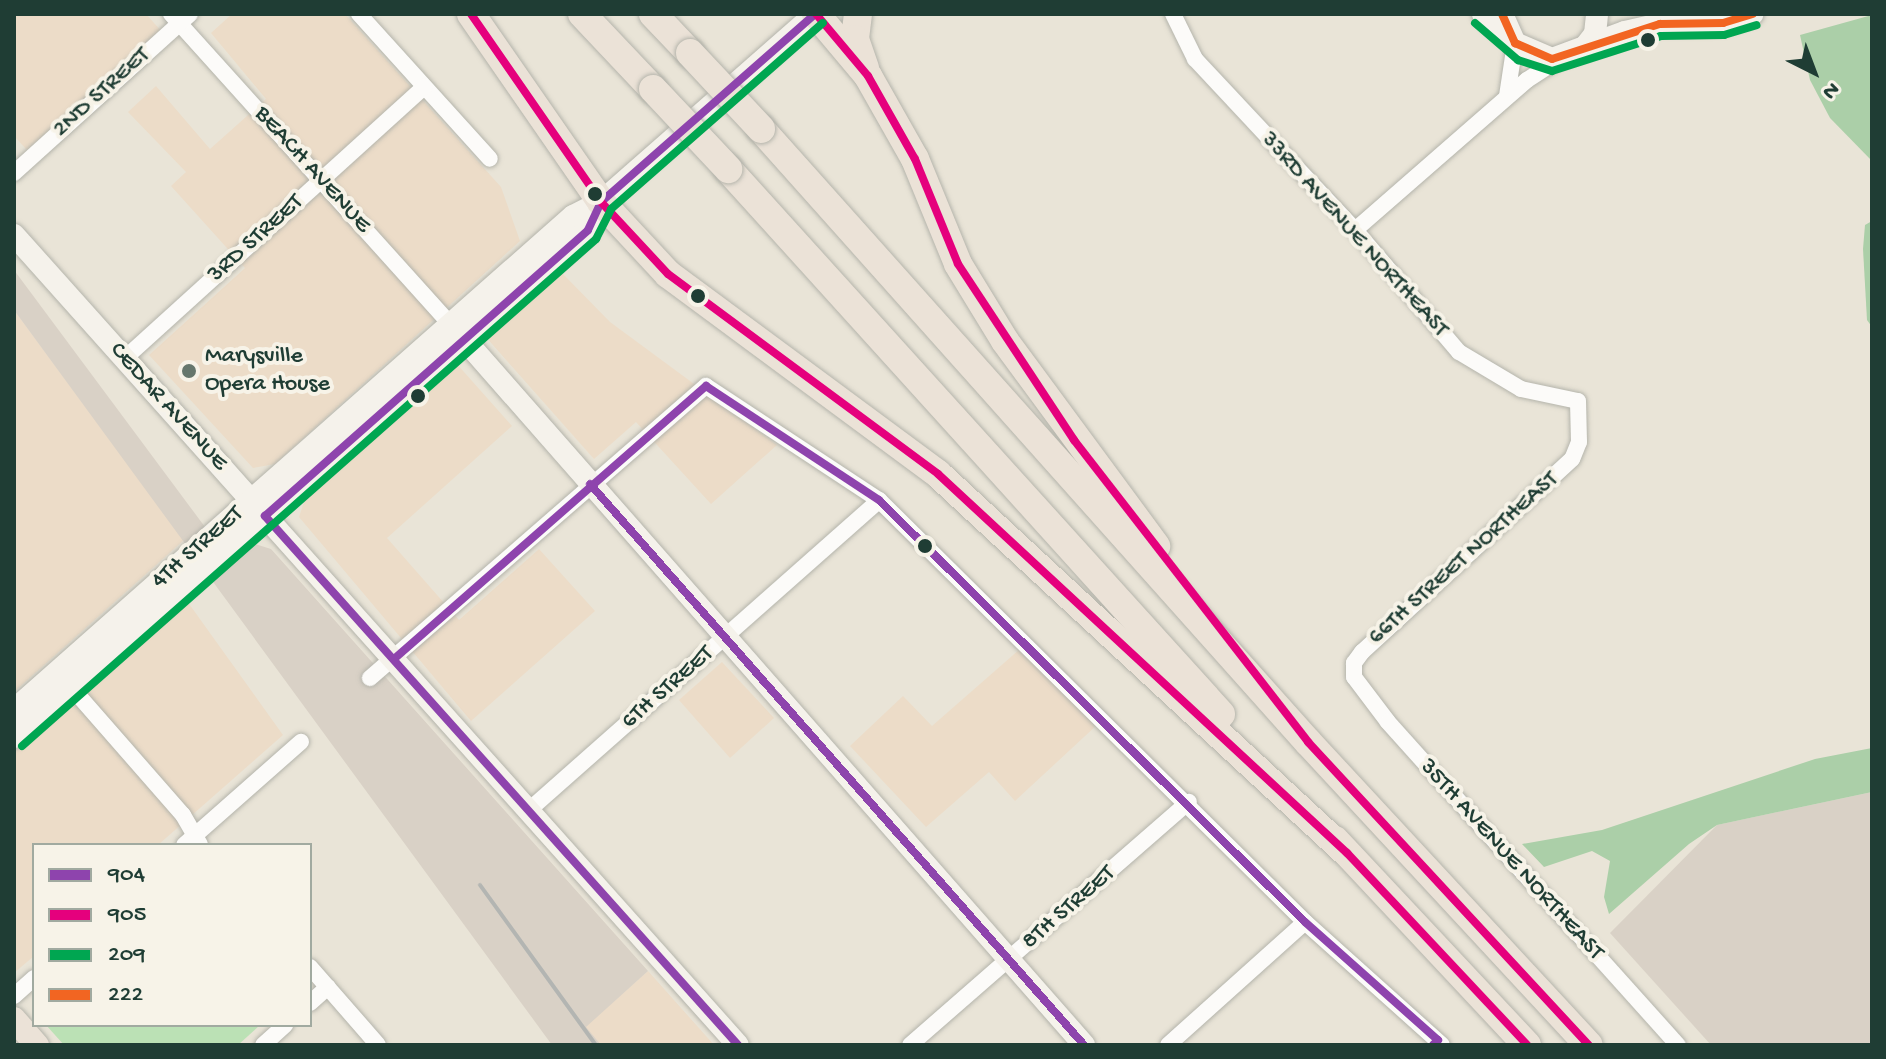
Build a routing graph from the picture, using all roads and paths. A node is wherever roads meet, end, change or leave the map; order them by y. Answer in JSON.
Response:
{"nodes":[{"id":1,"x":359,"y":14,"type":"edge"},
{"id":2,"x":471,"y":14,"type":"edge"},
{"id":3,"x":582,"y":14,"type":"edge"},
{"id":4,"x":653,"y":14,"type":"edge"},
{"id":5,"x":816,"y":14,"type":"edge"},
{"id":6,"x":858,"y":14,"type":"edge"},
{"id":7,"x":1173,"y":14,"type":"edge"},
{"id":8,"x":1483,"y":14,"type":"edge"},
{"id":9,"x":1597,"y":14,"type":"edge"},
{"id":10,"x":1753,"y":14,"type":"edge"},
{"id":11,"x":180,"y":17,"type":"edge"},
{"id":12,"x":1508,"y":31,"type":"edge"},
{"id":13,"x":1572,"y":53,"type":"junction"},
{"id":14,"x":868,"y":76,"type":"junction"},
{"id":15,"x":424,"y":87,"type":"junction"},
{"id":16,"x":1507,"y":97,"type":"junction"},
{"id":17,"x":490,"y":159,"type":"dead end"},
{"id":18,"x":14,"y":173,"type":"edge"},
{"id":19,"x":320,"y":181,"type":"junction"},
{"id":20,"x":601,"y":202,"type":"junction"},
{"id":21,"x":1355,"y":230,"type":"junction"},
{"id":22,"x":14,"y":235,"type":"edge"},
{"id":23,"x":458,"y":333,"type":"junction"},
{"id":24,"x":124,"y":359,"type":"junction"},
{"id":25,"x":1578,"y":401,"type":"joint"},
{"id":26,"x":590,"y":484,"type":"junction"},
{"id":27,"x":879,"y":500,"type":"junction"},
{"id":28,"x":258,"y":509,"type":"junction"},
{"id":29,"x":116,"y":620,"type":"junction"},
{"id":30,"x":725,"y":637,"type":"junction"},
{"id":31,"x":394,"y":659,"type":"junction"},
{"id":32,"x":1353,"y":669,"type":"joint"},
{"id":33,"x":370,"y":678,"type":"dead end"},
{"id":34,"x":71,"y":687,"type":"junction"},
{"id":35,"x":14,"y":710,"type":"edge"},
{"id":36,"x":14,"y":737,"type":"edge"},
{"id":37,"x":301,"y":742,"type":"dead end"},
{"id":38,"x":1308,"y":742,"type":"junction"},
{"id":39,"x":1189,"y":802,"type":"junction"},
{"id":40,"x":528,"y":811,"type":"junction"},
{"id":41,"x":193,"y":842,"type":"edge"},
{"id":42,"x":1347,"y":853,"type":"junction"},
{"id":43,"x":1305,"y":922,"type":"junction"},
{"id":44,"x":1009,"y":960,"type":"junction"},
{"id":45,"x":312,"y":969,"type":"edge"},
{"id":46,"x":32,"y":980,"type":"edge"},
{"id":47,"x":328,"y":987,"type":"junction"},
{"id":48,"x":14,"y":996,"type":"edge"},
{"id":49,"x":312,"y":1001,"type":"edge"},
{"id":50,"x":14,"y":1019,"type":"edge"},
{"id":51,"x":283,"y":1027,"type":"edge"},
{"id":52,"x":1437,"y":1043,"type":"edge"},
{"id":53,"x":37,"y":1045,"type":"edge"},
{"id":54,"x":263,"y":1045,"type":"edge"},
{"id":55,"x":378,"y":1045,"type":"edge"},
{"id":56,"x":738,"y":1045,"type":"edge"},
{"id":57,"x":910,"y":1045,"type":"edge"},
{"id":58,"x":1084,"y":1045,"type":"edge"},
{"id":59,"x":1168,"y":1045,"type":"edge"},
{"id":60,"x":1527,"y":1045,"type":"edge"},
{"id":61,"x":1589,"y":1045,"type":"edge"},
{"id":62,"x":1678,"y":1045,"type":"edge"}],
"edges":[{"from":1,"to":15,"type":"street"},
{"from":2,"to":20,"type":"highway"},
{"from":3,"to":42,"type":"highway","bridge":true},
{"from":4,"to":38,"type":"highway","bridge":true},
{"from":5,"to":14,"type":"highway"},
{"from":5,"to":20,"type":"street","name":"4TH STREET"},
{"from":6,"to":14,"type":"highway"},
{"from":7,"to":21,"type":"street","name":"33RD AVENUE NORTHEAST"},
{"from":8,"to":12,"type":"street"},
{"from":9,"to":13,"type":"street"},
{"from":10,"to":13,"type":"street"},
{"from":11,"to":18,"type":"street","name":"2ND STREET"},
{"from":11,"to":19,"type":"street","name":"BEACH AVENUE"},
{"from":12,"to":13,"type":"street"},
{"from":12,"to":16,"type":"street"},
{"from":13,"to":16,"type":"street"},
{"from":14,"to":38,"type":"highway"},
{"from":15,"to":17,"type":"street"},
{"from":15,"to":19,"type":"street","name":"3RD STREET"},
{"from":16,"to":21,"type":"street"},
{"from":19,"to":23,"type":"street","name":"BEACH AVENUE"},
{"from":19,"to":24,"type":"street","name":"3RD STREET"},
{"from":20,"to":23,"type":"street","name":"4TH STREET"},
{"from":20,"to":42,"type":"highway"},
{"from":21,"to":25,"type":"street","name":"33RD AVENUE NORTHEAST"},
{"from":22,"to":24,"type":"street","name":"CEDAR AVENUE"},
{"from":23,"to":26,"type":"street","name":"BEACH AVENUE"},
{"from":23,"to":28,"type":"street","name":"4TH STREET"},
{"from":24,"to":28,"type":"street","name":"CEDAR AVENUE"},
{"from":25,"to":32,"type":"street","name":"66TH STREET NORTHEAST"},
{"from":26,"to":27,"type":"street"},
{"from":26,"to":30,"type":"street","name":"BEACH AVENUE"},
{"from":26,"to":31,"type":"street"},
{"from":27,"to":30,"type":"street","name":"6TH STREET"},
{"from":27,"to":39,"type":"street"},
{"from":28,"to":29,"type":"street","name":"4TH STREET"},
{"from":28,"to":31,"type":"street","name":"CEDAR AVENUE"},
{"from":28,"to":34,"type":"street","name":"4TH STREET"},
{"from":29,"to":34,"type":"street"},
{"from":29,"to":35,"type":"street","name":"4TH STREET"},
{"from":30,"to":40,"type":"street","name":"6TH STREET"},
{"from":30,"to":44,"type":"street","name":"BEACH AVENUE"},
{"from":31,"to":33,"type":"street"},
{"from":31,"to":40,"type":"street","name":"CEDAR AVENUE"},
{"from":32,"to":62,"type":"street","name":"35TH AVENUE NORTHEAST"},
{"from":34,"to":36,"type":"street","name":"4TH STREET"},
{"from":34,"to":41,"type":"street"},
{"from":37,"to":41,"type":"street"},
{"from":38,"to":61,"type":"highway"},
{"from":39,"to":43,"type":"street"},
{"from":39,"to":44,"type":"street","name":"8TH STREET"},
{"from":40,"to":56,"type":"street","name":"CEDAR AVENUE"},
{"from":42,"to":60,"type":"highway"},
{"from":43,"to":52,"type":"street"},
{"from":43,"to":59,"type":"street"},
{"from":44,"to":57,"type":"street","name":"8TH STREET"},
{"from":44,"to":58,"type":"street","name":"BEACH AVENUE"},
{"from":45,"to":47,"type":"street"},
{"from":46,"to":48,"type":"street"},
{"from":47,"to":49,"type":"street"},
{"from":47,"to":55,"type":"street"},
{"from":50,"to":53,"type":"main road"},
{"from":51,"to":54,"type":"street"}]}
